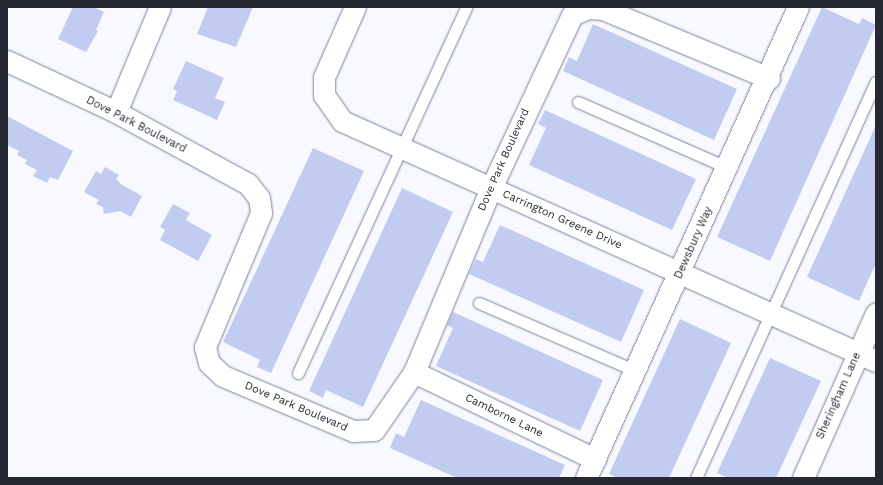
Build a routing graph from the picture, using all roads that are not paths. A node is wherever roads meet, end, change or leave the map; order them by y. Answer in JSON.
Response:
{"nodes":[{"id":1,"x":160,"y":7,"type":"edge"},
{"id":2,"x":355,"y":7,"type":"edge"},
{"id":3,"x":466,"y":7,"type":"edge"},
{"id":4,"x":798,"y":7,"type":"edge"},
{"id":5,"x":7,"y":61,"type":"edge"},
{"id":6,"x":769,"y":78,"type":"junction"},
{"id":7,"x":876,"y":82,"type":"edge"},
{"id":8,"x":578,"y":102,"type":"dead end"},
{"id":9,"x":116,"y":112,"type":"junction"},
{"id":10,"x":402,"y":148,"type":"junction"},
{"id":11,"x":728,"y":168,"type":"junction"},
{"id":12,"x":491,"y":188,"type":"junction"},
{"id":13,"x":681,"y":273,"type":"junction"},
{"id":14,"x":479,"y":303,"type":"dead end"},
{"id":15,"x":769,"y":313,"type":"junction"},
{"id":16,"x":876,"y":313,"type":"edge"},
{"id":17,"x":867,"y":357,"type":"edge"},
{"id":18,"x":636,"y":371,"type":"junction"},
{"id":19,"x":414,"y":372,"type":"junction"},
{"id":20,"x":298,"y":373,"type":"dead end"},
{"id":21,"x":595,"y":459,"type":"junction"},
{"id":22,"x":586,"y":478,"type":"edge"},
{"id":23,"x":696,"y":478,"type":"edge"},
{"id":24,"x":803,"y":478,"type":"edge"}],
"edges":[{"from":1,"to":9,"type":"street"},
{"from":2,"to":10,"type":"street","name":"Carrington Greene Drive"},
{"from":3,"to":10,"type":"lane"},
{"from":4,"to":6,"type":"street","name":"Dewsbury Way"},
{"from":5,"to":9,"type":"street","name":"Dove Park Boulevard"},
{"from":6,"to":11,"type":"street","name":"Dewsbury Way"},
{"from":6,"to":12,"type":"street","name":"Dove Park Boulevard"},
{"from":7,"to":15,"type":"lane"},
{"from":8,"to":11,"type":"lane"},
{"from":9,"to":19,"type":"street","name":"Dove Park Boulevard"},
{"from":10,"to":12,"type":"street","name":"Carrington Greene Drive"},
{"from":10,"to":20,"type":"lane"},
{"from":11,"to":13,"type":"street","name":"Dewsbury Way"},
{"from":12,"to":13,"type":"street","name":"Carrington Greene Drive"},
{"from":12,"to":19,"type":"street","name":"Dove Park Boulevard"},
{"from":13,"to":15,"type":"street","name":"Carrington Greene Drive"},
{"from":13,"to":18,"type":"street","name":"Dewsbury Way"},
{"from":14,"to":18,"type":"lane"},
{"from":15,"to":17,"type":"street","name":"Carrington Greene Drive"},
{"from":15,"to":23,"type":"lane"},
{"from":16,"to":17,"type":"street","name":"Sheringham Lane"},
{"from":17,"to":24,"type":"street","name":"Sheringham Lane"},
{"from":18,"to":21,"type":"street","name":"Dewsbury Way"},
{"from":19,"to":21,"type":"street","name":"Camborne Lane"},
{"from":21,"to":22,"type":"street","name":"Dewsbury Way"}]}
